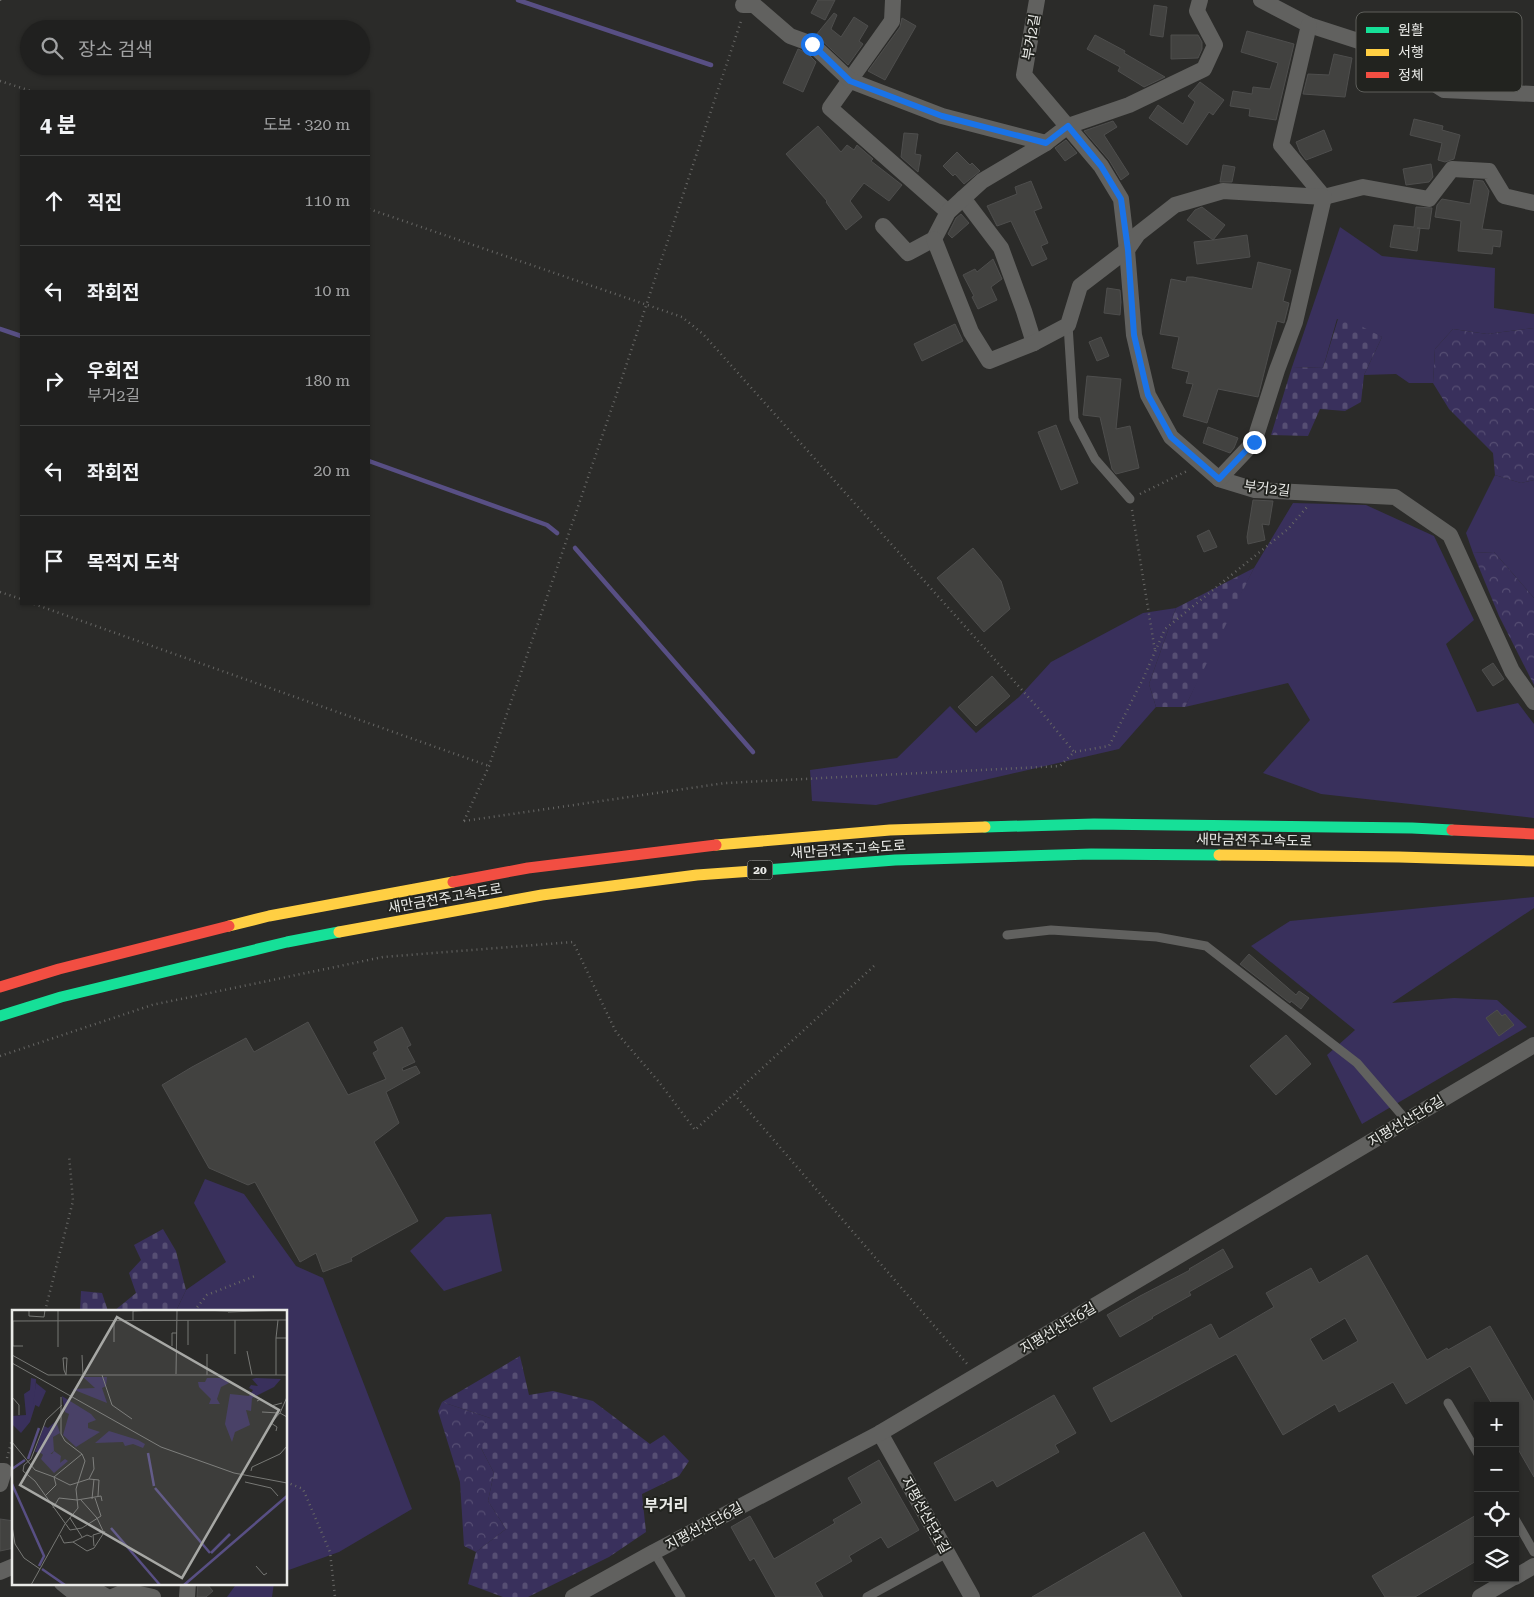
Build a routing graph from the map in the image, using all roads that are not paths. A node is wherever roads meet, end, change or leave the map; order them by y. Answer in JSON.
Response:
{"nodes":[{"id":1,"x":893,"y":0,"type":"edge"},
{"id":2,"x":1037,"y":0,"type":"edge"},
{"id":3,"x":1200,"y":0,"type":"edge"},
{"id":4,"x":1261,"y":0,"type":"edge"},
{"id":5,"x":748,"y":6,"type":"edge"},
{"id":6,"x":1310,"y":25,"type":"junction"},
{"id":7,"x":1356,"y":40,"type":"edge"},
{"id":8,"x":850,"y":81,"type":"junction"},
{"id":9,"x":1489,"y":92,"type":"edge"},
{"id":10,"x":1534,"y":94,"type":"edge"},
{"id":11,"x":1068,"y":126,"type":"junction"},
{"id":12,"x":1046,"y":143,"type":"junction"},
{"id":13,"x":1324,"y":197,"type":"junction"},
{"id":14,"x":963,"y":198,"type":"junction"},
{"id":15,"x":1534,"y":203,"type":"edge"},
{"id":16,"x":948,"y":212,"type":"junction"},
{"id":17,"x":883,"y":226,"type":"dead end"},
{"id":18,"x":934,"y":239,"type":"junction"},
{"id":19,"x":1128,"y":250,"type":"junction"},
{"id":20,"x":1068,"y":325,"type":"junction"},
{"id":21,"x":1034,"y":343,"type":"junction"},
{"id":22,"x":1219,"y":479,"type":"junction"},
{"id":23,"x":1130,"y":499,"type":"road end"},
{"id":24,"x":1534,"y":702,"type":"edge"},
{"id":25,"x":1534,"y":834,"type":"edge"},
{"id":26,"x":1534,"y":861,"type":"edge"},
{"id":27,"x":1007,"y":934,"type":"dead end"},
{"id":28,"x":0,"y":987,"type":"edge"},
{"id":29,"x":0,"y":1016,"type":"edge"},
{"id":30,"x":1534,"y":1045,"type":"edge"},
{"id":31,"x":1406,"y":1120,"type":"junction"},
{"id":32,"x":1448,"y":1403,"type":"dead end"},
{"id":33,"x":880,"y":1433,"type":"junction"},
{"id":34,"x":1474,"y":1447,"type":"edge"},
{"id":35,"x":1519,"y":1526,"type":"edge"},
{"id":36,"x":654,"y":1552,"type":"junction"},
{"id":37,"x":947,"y":1552,"type":"junction"},
{"id":38,"x":1534,"y":1552,"type":"edge"},
{"id":39,"x":1534,"y":1566,"type":"edge"},
{"id":40,"x":12,"y":1567,"type":"edge"},
{"id":41,"x":0,"y":1572,"type":"edge"},
{"id":42,"x":1519,"y":1574,"type":"edge"},
{"id":43,"x":1506,"y":1582,"type":"edge"},
{"id":44,"x":63,"y":1584,"type":"edge"},
{"id":45,"x":188,"y":1584,"type":"edge"},
{"id":46,"x":76,"y":1596,"type":"edge"},
{"id":47,"x":107,"y":1597,"type":"edge"},
{"id":48,"x":112,"y":1597,"type":"edge"},
{"id":49,"x":153,"y":1597,"type":"edge"},
{"id":50,"x":187,"y":1597,"type":"edge"},
{"id":51,"x":574,"y":1597,"type":"edge"},
{"id":52,"x":681,"y":1597,"type":"edge"},
{"id":53,"x":867,"y":1597,"type":"edge"},
{"id":54,"x":972,"y":1597,"type":"edge"},
{"id":55,"x":1480,"y":1597,"type":"edge"}],
"edges":[{"from":1,"to":8,"type":"street"},
{"from":2,"to":11,"type":"street","name":"부거2길"},
{"from":3,"to":11,"type":"street"},
{"from":4,"to":6,"type":"street"},
{"from":5,"to":8,"type":"street"},
{"from":6,"to":7,"type":"street"},
{"from":6,"to":13,"type":"street"},
{"from":8,"to":12,"type":"street"},
{"from":8,"to":16,"type":"street"},
{"from":9,"to":10,"type":"street"},
{"from":11,"to":12,"type":"street"},
{"from":11,"to":19,"type":"street","name":"부거2길"},
{"from":12,"to":14,"type":"street"},
{"from":13,"to":15,"type":"street"},
{"from":13,"to":19,"type":"street"},
{"from":13,"to":22,"type":"street"},
{"from":14,"to":16,"type":"street"},
{"from":14,"to":21,"type":"street"},
{"from":16,"to":18,"type":"street"},
{"from":17,"to":18,"type":"street"},
{"from":18,"to":21,"type":"street"},
{"from":19,"to":20,"type":"street"},
{"from":19,"to":22,"type":"street","name":"부거2길"},
{"from":20,"to":21,"type":"street"},
{"from":20,"to":23,"type":"lane"},
{"from":22,"to":24,"type":"street","name":"부거2길"},
{"from":25,"to":28,"type":"highway","name":"새만금전주고속도로","number":"20"},
{"from":26,"to":29,"type":"highway","name":"새만금전주고속도로","number":"20"},
{"from":27,"to":31,"type":"lane"},
{"from":30,"to":31,"type":"street","name":"지평선산단6길"},
{"from":31,"to":33,"type":"street","name":"지평선산단6길"},
{"from":32,"to":34,"type":"lane"},
{"from":33,"to":36,"type":"street","name":"지평선산단6길"},
{"from":33,"to":37,"type":"street","name":"지평선산단1길"},
{"from":35,"to":38,"type":"lane"},
{"from":36,"to":51,"type":"street","name":"지평선산단6길"},
{"from":36,"to":52,"type":"lane"},
{"from":37,"to":53,"type":"lane"},
{"from":37,"to":54,"type":"street","name":"지평선산단1길"},
{"from":39,"to":42,"type":"street"},
{"from":40,"to":41,"type":"street"},
{"from":43,"to":55,"type":"street"},
{"from":44,"to":46,"type":"street"},
{"from":45,"to":50,"type":"street"},
{"from":46,"to":47,"type":"street"},
{"from":48,"to":49,"type":"street"}]}
